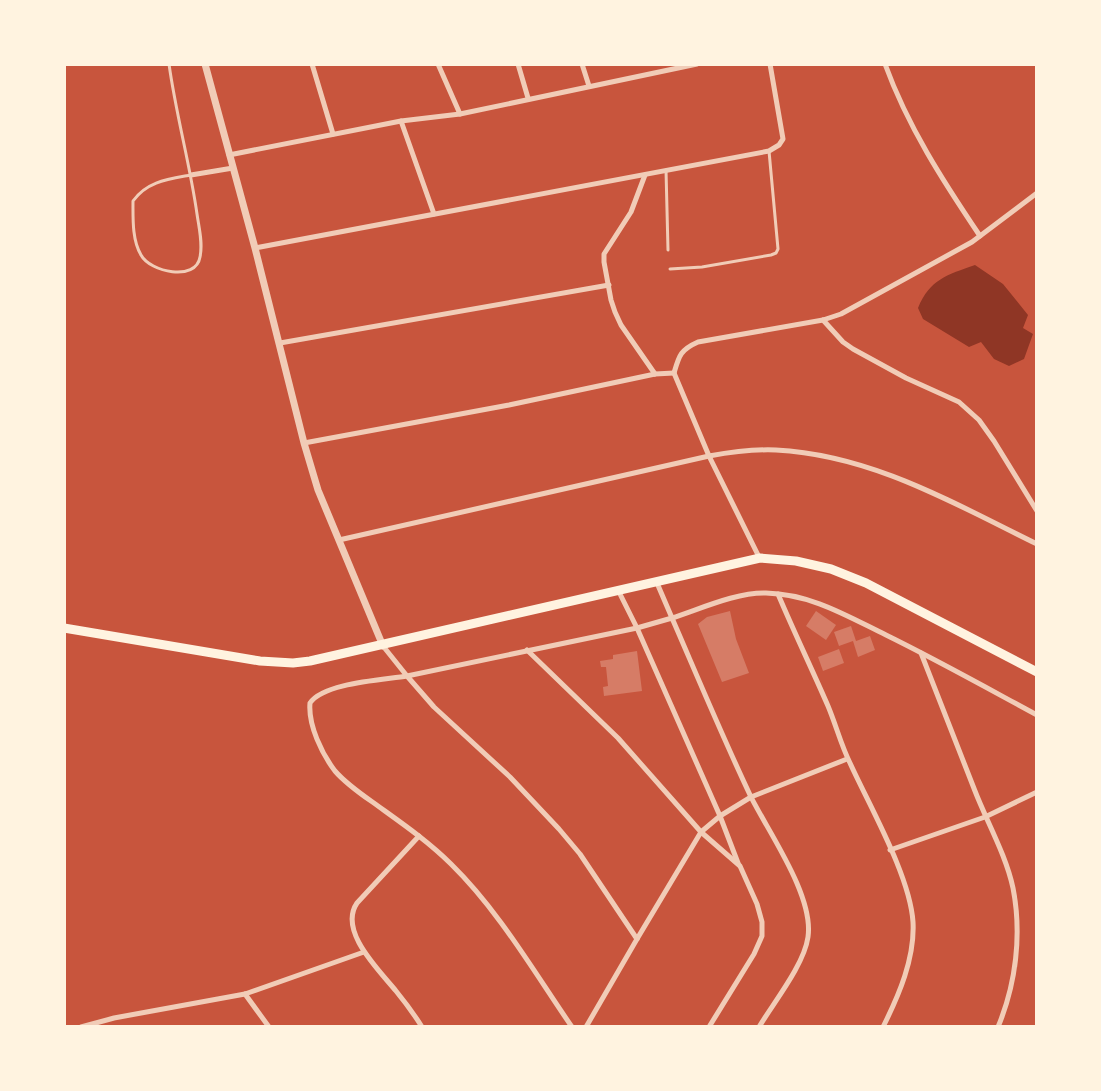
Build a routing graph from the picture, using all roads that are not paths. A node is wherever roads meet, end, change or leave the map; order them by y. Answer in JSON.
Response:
{"nodes":[{"id":1,"x":169,"y":64,"type":"edge"},
{"id":2,"x":205,"y":64,"type":"edge"},
{"id":3,"x":312,"y":64,"type":"edge"},
{"id":4,"x":438,"y":64,"type":"edge"},
{"id":5,"x":518,"y":64,"type":"edge"},
{"id":6,"x":582,"y":64,"type":"edge"},
{"id":7,"x":697,"y":64,"type":"edge"},
{"id":8,"x":770,"y":64,"type":"edge"},
{"id":9,"x":885,"y":64,"type":"edge"},
{"id":10,"x":670,"y":66,"type":"edge"},
{"id":11,"x":589,"y":86,"type":"junction"},
{"id":12,"x":528,"y":98,"type":"junction"},
{"id":13,"x":460,"y":114,"type":"junction"},
{"id":14,"x":401,"y":121,"type":"junction"},
{"id":15,"x":333,"y":134,"type":"junction"},
{"id":16,"x":769,"y":151,"type":"junction"},
{"id":17,"x":229,"y":155,"type":"junction"},
{"id":18,"x":233,"y":168,"type":"junction"},
{"id":19,"x":666,"y":170,"type":"junction"},
{"id":20,"x":646,"y":174,"type":"junction"},
{"id":21,"x":191,"y":175,"type":"junction"},
{"id":22,"x":1037,"y":193,"type":"edge"},
{"id":23,"x":434,"y":214,"type":"junction"},
{"id":24,"x":980,"y":236,"type":"junction"},
{"id":25,"x":255,"y":248,"type":"junction"},
{"id":26,"x":668,"y":250,"type":"dead end"},
{"id":27,"x":670,"y":269,"type":"dead end"},
{"id":28,"x":609,"y":285,"type":"junction"},
{"id":29,"x":823,"y":320,"type":"junction"},
{"id":30,"x":280,"y":343,"type":"junction"},
{"id":31,"x":674,"y":373,"type":"junction"},
{"id":32,"x":655,"y":374,"type":"junction"},
{"id":33,"x":304,"y":443,"type":"junction"},
{"id":34,"x":709,"y":456,"type":"junction"},
{"id":35,"x":1037,"y":511,"type":"edge"},
{"id":36,"x":339,"y":540,"type":"junction"},
{"id":37,"x":1037,"y":544,"type":"edge"},
{"id":38,"x":760,"y":558,"type":"junction"},
{"id":39,"x":656,"y":582,"type":"junction"},
{"id":40,"x":618,"y":589,"type":"junction"},
{"id":41,"x":778,"y":594,"type":"junction"},
{"id":42,"x":672,"y":618,"type":"junction"},
{"id":43,"x":64,"y":628,"type":"edge"},
{"id":44,"x":637,"y":628,"type":"junction"},
{"id":45,"x":383,"y":646,"type":"junction"},
{"id":46,"x":527,"y":650,"type":"junction"},
{"id":47,"x":921,"y":652,"type":"junction"},
{"id":48,"x":1037,"y":672,"type":"edge"},
{"id":49,"x":407,"y":676,"type":"junction"},
{"id":50,"x":1037,"y":715,"type":"edge"},
{"id":51,"x":848,"y":759,"type":"junction"},
{"id":52,"x":1037,"y":792,"type":"edge"},
{"id":53,"x":751,"y":797,"type":"junction"},
{"id":54,"x":720,"y":816,"type":"junction"},
{"id":55,"x":985,"y":817,"type":"junction"},
{"id":56,"x":701,"y":832,"type":"junction"},
{"id":57,"x":419,"y":836,"type":"junction"},
{"id":58,"x":890,"y":850,"type":"junction"},
{"id":59,"x":740,"y":866,"type":"junction"},
{"id":60,"x":637,"y":939,"type":"junction"},
{"id":61,"x":364,"y":952,"type":"junction"},
{"id":62,"x":245,"y":994,"type":"junction"},
{"id":63,"x":114,"y":1018,"type":"junction"},
{"id":64,"x":81,"y":1027,"type":"edge"},
{"id":65,"x":117,"y":1027,"type":"edge"},
{"id":66,"x":269,"y":1027,"type":"edge"},
{"id":67,"x":422,"y":1027,"type":"edge"},
{"id":68,"x":572,"y":1027,"type":"edge"},
{"id":69,"x":586,"y":1027,"type":"edge"},
{"id":70,"x":709,"y":1027,"type":"edge"},
{"id":71,"x":759,"y":1027,"type":"edge"},
{"id":72,"x":883,"y":1027,"type":"edge"},
{"id":73,"x":998,"y":1027,"type":"edge"}],
"edges":[{"from":1,"to":21,"type":"lane"},
{"from":2,"to":17,"type":"street"},
{"from":3,"to":15,"type":"street"},
{"from":4,"to":13,"type":"street"},
{"from":5,"to":12,"type":"street"},
{"from":6,"to":11,"type":"street"},
{"from":7,"to":10,"type":"street"},
{"from":8,"to":16,"type":"street"},
{"from":9,"to":24,"type":"street"},
{"from":10,"to":11,"type":"street"},
{"from":11,"to":12,"type":"street"},
{"from":12,"to":13,"type":"street"},
{"from":13,"to":14,"type":"street"},
{"from":14,"to":15,"type":"street"},
{"from":14,"to":23,"type":"street"},
{"from":15,"to":17,"type":"street"},
{"from":16,"to":19,"type":"street"},
{"from":16,"to":27,"type":"lane"},
{"from":17,"to":18,"type":"street"},
{"from":18,"to":21,"type":"street"},
{"from":18,"to":25,"type":"street"},
{"from":19,"to":20,"type":"street"},
{"from":19,"to":26,"type":"lane"},
{"from":20,"to":23,"type":"street"},
{"from":20,"to":28,"type":"street"},
{"from":21,"to":21,"type":"lane"},
{"from":22,"to":24,"type":"street"},
{"from":23,"to":25,"type":"street"},
{"from":24,"to":29,"type":"street"},
{"from":25,"to":30,"type":"street"},
{"from":28,"to":30,"type":"street"},
{"from":28,"to":32,"type":"street"},
{"from":29,"to":31,"type":"street"},
{"from":29,"to":35,"type":"street"},
{"from":30,"to":33,"type":"street"},
{"from":31,"to":32,"type":"street"},
{"from":31,"to":34,"type":"street"},
{"from":32,"to":33,"type":"street"},
{"from":33,"to":36,"type":"street"},
{"from":34,"to":36,"type":"street"},
{"from":34,"to":37,"type":"street"},
{"from":34,"to":38,"type":"street"},
{"from":36,"to":45,"type":"street"},
{"from":38,"to":39,"type":"highway"},
{"from":38,"to":48,"type":"highway"},
{"from":39,"to":40,"type":"highway"},
{"from":39,"to":42,"type":"street"},
{"from":40,"to":44,"type":"street"},
{"from":40,"to":45,"type":"highway"},
{"from":41,"to":42,"type":"street"},
{"from":41,"to":47,"type":"street"},
{"from":41,"to":51,"type":"street"},
{"from":42,"to":44,"type":"street"},
{"from":42,"to":53,"type":"street"},
{"from":43,"to":45,"type":"highway"},
{"from":44,"to":46,"type":"street"},
{"from":44,"to":54,"type":"street"},
{"from":45,"to":49,"type":"street"},
{"from":46,"to":49,"type":"street"},
{"from":46,"to":56,"type":"street"},
{"from":47,"to":50,"type":"street"},
{"from":47,"to":55,"type":"street"},
{"from":49,"to":57,"type":"street"},
{"from":49,"to":60,"type":"street"},
{"from":51,"to":53,"type":"street"},
{"from":51,"to":58,"type":"street"},
{"from":52,"to":55,"type":"street"},
{"from":53,"to":54,"type":"street"},
{"from":53,"to":71,"type":"street"},
{"from":54,"to":56,"type":"street"},
{"from":54,"to":59,"type":"street"},
{"from":55,"to":58,"type":"street"},
{"from":55,"to":73,"type":"street"},
{"from":56,"to":59,"type":"street"},
{"from":56,"to":60,"type":"street"},
{"from":57,"to":61,"type":"street"},
{"from":57,"to":68,"type":"street"},
{"from":58,"to":72,"type":"street"},
{"from":59,"to":70,"type":"street"},
{"from":60,"to":69,"type":"street"},
{"from":61,"to":62,"type":"street"},
{"from":61,"to":67,"type":"street"},
{"from":62,"to":63,"type":"street"},
{"from":62,"to":66,"type":"street"},
{"from":63,"to":64,"type":"street"},
{"from":63,"to":65,"type":"street"}]}
